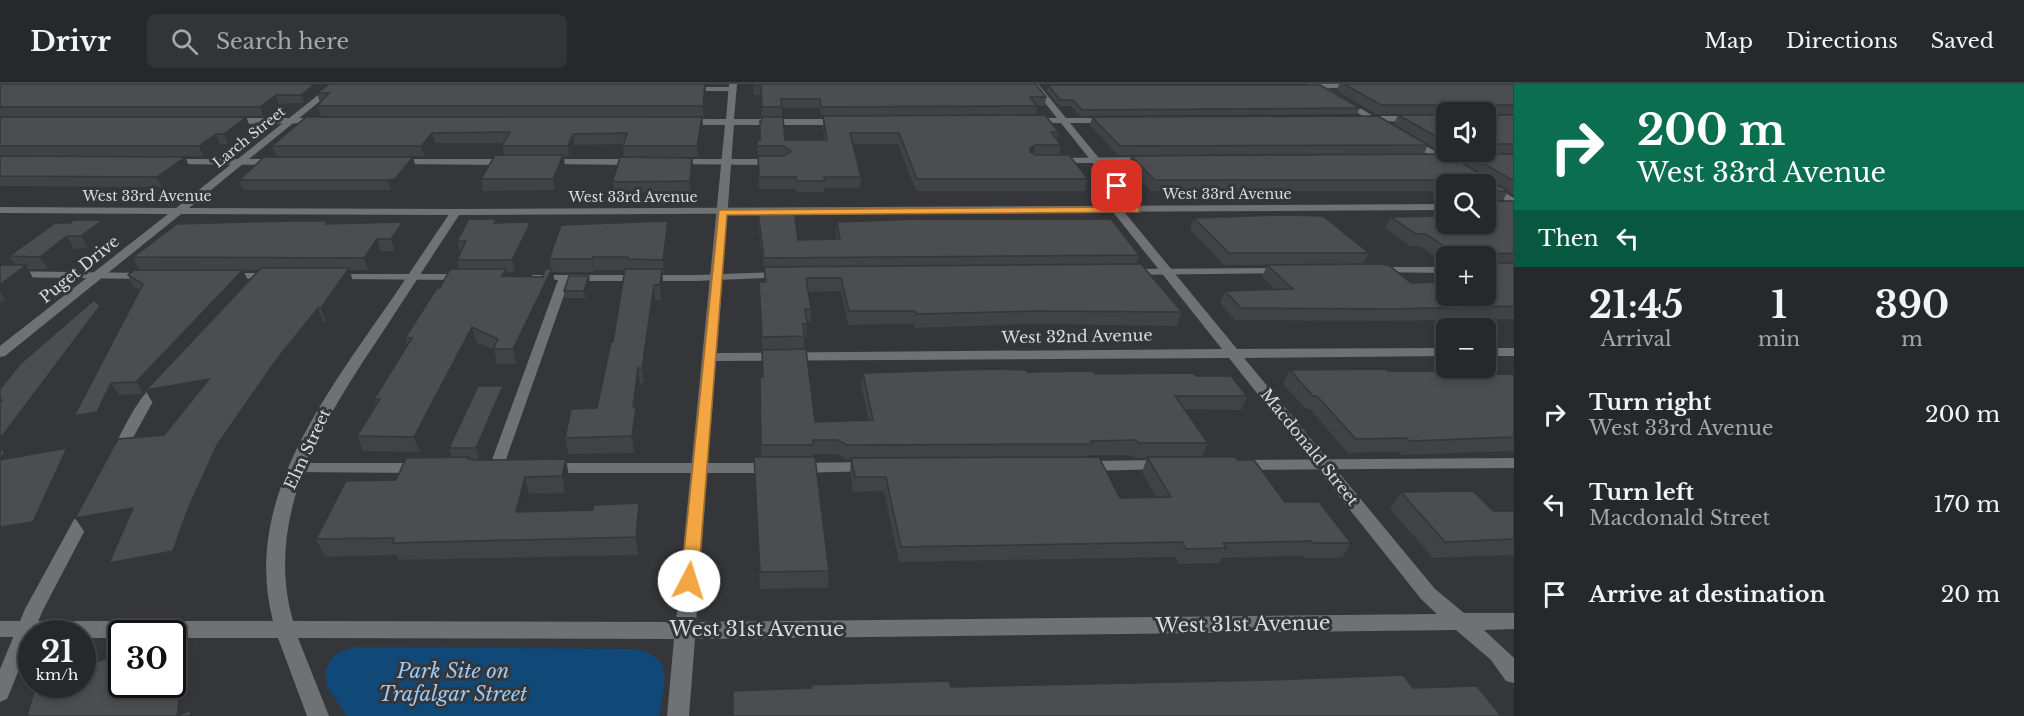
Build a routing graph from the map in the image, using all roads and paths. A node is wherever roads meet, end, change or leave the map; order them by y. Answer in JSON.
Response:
{"nodes":[{"id":1,"x":733,"y":86,"type":"edge"},
{"id":2,"x":1035,"y":86,"type":"edge"},
{"id":3,"x":1313,"y":86,"type":"edge"},
{"id":4,"x":1358,"y":86,"type":"edge"},
{"id":5,"x":338,"y":87,"type":"edge"},
{"id":6,"x":1048,"y":87,"type":"edge"},
{"id":7,"x":316,"y":88,"type":"edge"},
{"id":8,"x":684,"y":89,"type":"edge"},
{"id":9,"x":1353,"y":119,"type":"edge"},
{"id":10,"x":1374,"y":119,"type":"junction"},
{"id":11,"x":1436,"y":119,"type":"edge"},
{"id":12,"x":1063,"y":120,"type":"junction"},
{"id":13,"x":1116,"y":120,"type":"edge"},
{"id":14,"x":223,"y":121,"type":"edge"},
{"id":15,"x":290,"y":121,"type":"junction"},
{"id":16,"x":335,"y":121,"type":"edge"},
{"id":17,"x":1024,"y":121,"type":"edge"},
{"id":18,"x":678,"y":122,"type":"edge"},
{"id":19,"x":730,"y":122,"type":"junction"},
{"id":20,"x":850,"y":122,"type":"edge"},
{"id":21,"x":1393,"y":130,"type":"edge"},
{"id":22,"x":1403,"y":136,"type":"edge"},
{"id":23,"x":1436,"y":156,"type":"edge"},
{"id":24,"x":1424,"y":159,"type":"edge"},
{"id":25,"x":1436,"y":159,"type":"edge"},
{"id":26,"x":1496,"y":159,"type":"edge"},
{"id":27,"x":1514,"y":159,"type":"edge"},
{"id":28,"x":1096,"y":160,"type":"junction"},
{"id":29,"x":1155,"y":160,"type":"edge"},
{"id":30,"x":1043,"y":161,"type":"edge"},
{"id":31,"x":164,"y":162,"type":"edge"},
{"id":32,"x":240,"y":162,"type":"junction"},
{"id":33,"x":293,"y":162,"type":"edge"},
{"id":34,"x":388,"y":162,"type":"edge"},
{"id":35,"x":519,"y":162,"type":"edge"},
{"id":36,"x":543,"y":162,"type":"edge"},
{"id":37,"x":650,"y":162,"type":"edge"},
{"id":38,"x":662,"y":162,"type":"edge"},
{"id":39,"x":727,"y":162,"type":"junction"},
{"id":40,"x":784,"y":162,"type":"edge"},
{"id":41,"x":1446,"y":162,"type":"edge"},
{"id":42,"x":1466,"y":174,"type":"edge"},
{"id":43,"x":1496,"y":191,"type":"edge"},
{"id":44,"x":1514,"y":202,"type":"edge"},
{"id":45,"x":1436,"y":207,"type":"edge"},
{"id":46,"x":0,"y":210,"type":"edge"},
{"id":47,"x":1118,"y":210,"type":"junction"},
{"id":48,"x":1136,"y":210,"type":"junction"},
{"id":49,"x":179,"y":211,"type":"junction"},
{"id":50,"x":456,"y":212,"type":"junction"},
{"id":51,"x":723,"y":212,"type":"junction"},
{"id":52,"x":1365,"y":270,"type":"edge"},
{"id":53,"x":1436,"y":270,"type":"edge"},
{"id":54,"x":1296,"y":271,"type":"edge"},
{"id":55,"x":1121,"y":272,"type":"edge"},
{"id":56,"x":1169,"y":272,"type":"junction"},
{"id":57,"x":0,"y":274,"type":"edge"},
{"id":58,"x":97,"y":275,"type":"junction"},
{"id":59,"x":798,"y":275,"type":"edge"},
{"id":60,"x":159,"y":276,"type":"edge"},
{"id":61,"x":216,"y":276,"type":"edge"},
{"id":62,"x":262,"y":276,"type":"junction"},
{"id":63,"x":285,"y":276,"type":"edge"},
{"id":64,"x":321,"y":277,"type":"edge"},
{"id":65,"x":412,"y":277,"type":"junction"},
{"id":66,"x":471,"y":277,"type":"edge"},
{"id":67,"x":518,"y":277,"type":"edge"},
{"id":68,"x":566,"y":277,"type":"junction"},
{"id":69,"x":716,"y":277,"type":"junction"},
{"id":70,"x":246,"y":293,"type":"edge"},
{"id":71,"x":1436,"y":352,"type":"edge"},
{"id":72,"x":1496,"y":352,"type":"edge"},
{"id":73,"x":1514,"y":352,"type":"edge"},
{"id":74,"x":0,"y":353,"type":"edge"},
{"id":75,"x":1234,"y":353,"type":"junction"},
{"id":76,"x":708,"y":357,"type":"junction"},
{"id":77,"x":168,"y":377,"type":"edge"},
{"id":78,"x":1514,"y":463,"type":"edge"},
{"id":79,"x":1323,"y":464,"type":"junction"},
{"id":80,"x":112,"y":465,"type":"edge"},
{"id":81,"x":1182,"y":465,"type":"edge"},
{"id":82,"x":1229,"y":465,"type":"edge"},
{"id":83,"x":1076,"y":466,"type":"edge"},
{"id":84,"x":887,"y":467,"type":"edge"},
{"id":85,"x":295,"y":468,"type":"junction"},
{"id":86,"x":440,"y":468,"type":"edge"},
{"id":87,"x":496,"y":468,"type":"edge"},
{"id":88,"x":531,"y":468,"type":"edge"},
{"id":89,"x":699,"y":468,"type":"junction"},
{"id":90,"x":95,"y":495,"type":"edge"},
{"id":91,"x":30,"y":620,"type":"edge"},
{"id":92,"x":1460,"y":621,"type":"junction"},
{"id":93,"x":1514,"y":621,"type":"edge"},
{"id":94,"x":0,"y":629,"type":"edge"},
{"id":95,"x":18,"y":629,"type":"edge"},
{"id":96,"x":96,"y":630,"type":"edge"},
{"id":97,"x":686,"y":630,"type":"junction"},
{"id":98,"x":287,"y":631,"type":"junction"},
{"id":99,"x":18,"y":647,"type":"edge"},
{"id":100,"x":1514,"y":674,"type":"edge"},
{"id":101,"x":0,"y":693,"type":"edge"},
{"id":102,"x":318,"y":716,"type":"edge"},
{"id":103,"x":678,"y":716,"type":"edge"}],
"edges":[{"from":1,"to":8,"type":"lane"},
{"from":1,"to":19,"type":"street"},
{"from":2,"to":6,"type":"lane"},
{"from":2,"to":12,"type":"street"},
{"from":3,"to":4,"type":"lane"},
{"from":3,"to":10,"type":"street"},
{"from":5,"to":7,"type":"lane"},
{"from":5,"to":15,"type":"street","name":"Larch Street"},
{"from":9,"to":10,"type":"street"},
{"from":10,"to":11,"type":"street"},
{"from":10,"to":21,"type":"street"},
{"from":12,"to":13,"type":"street"},
{"from":12,"to":17,"type":"street"},
{"from":12,"to":28,"type":"street"},
{"from":14,"to":15,"type":"street"},
{"from":15,"to":16,"type":"street"},
{"from":15,"to":32,"type":"street","name":"Larch Street"},
{"from":18,"to":19,"type":"street"},
{"from":19,"to":20,"type":"street"},
{"from":19,"to":39,"type":"street"},
{"from":22,"to":23,"type":"street"},
{"from":24,"to":25,"type":"lane"},
{"from":26,"to":27,"type":"lane"},
{"from":28,"to":29,"type":"lane"},
{"from":28,"to":30,"type":"lane"},
{"from":28,"to":48,"type":"street"},
{"from":31,"to":32,"type":"lane"},
{"from":32,"to":33,"type":"lane"},
{"from":32,"to":49,"type":"street","name":"Larch Street"},
{"from":34,"to":35,"type":"lane"},
{"from":36,"to":37,"type":"lane"},
{"from":38,"to":39,"type":"lane"},
{"from":39,"to":40,"type":"lane"},
{"from":39,"to":51,"type":"street"},
{"from":41,"to":42,"type":"street"},
{"from":43,"to":44,"type":"street"},
{"from":45,"to":48,"type":"street","name":"West 33rd Avenue"},
{"from":46,"to":49,"type":"street","name":"West 33rd Avenue"},
{"from":47,"to":48,"type":"street","name":"West 33rd Avenue"},
{"from":47,"to":51,"type":"street","name":"West 33rd Avenue"},
{"from":47,"to":56,"type":"street","name":"Macdonald Street"},
{"from":49,"to":50,"type":"street","name":"West 33rd Avenue"},
{"from":49,"to":58,"type":"street","name":"Puget Drive"},
{"from":50,"to":51,"type":"street","name":"West 33rd Avenue"},
{"from":50,"to":65,"type":"street","name":"Elm Street"},
{"from":51,"to":69,"type":"street"},
{"from":52,"to":53,"type":"lane"},
{"from":54,"to":56,"type":"lane"},
{"from":55,"to":56,"type":"lane"},
{"from":56,"to":75,"type":"street","name":"Macdonald Street"},
{"from":57,"to":58,"type":"lane"},
{"from":58,"to":60,"type":"lane"},
{"from":58,"to":74,"type":"street","name":"Puget Drive"},
{"from":59,"to":69,"type":"lane"},
{"from":61,"to":62,"type":"lane"},
{"from":62,"to":63,"type":"lane"},
{"from":62,"to":70,"type":"lane"},
{"from":64,"to":65,"type":"lane"},
{"from":65,"to":66,"type":"lane"},
{"from":65,"to":85,"type":"street","name":"Elm Street"},
{"from":67,"to":68,"type":"lane"},
{"from":68,"to":69,"type":"lane"},
{"from":68,"to":87,"type":"lane"},
{"from":69,"to":76,"type":"street"},
{"from":71,"to":75,"type":"street","name":"West 32nd Avenue"},
{"from":72,"to":73,"type":"street"},
{"from":75,"to":76,"type":"street","name":"West 32nd Avenue"},
{"from":75,"to":79,"type":"street","name":"Macdonald Street"},
{"from":76,"to":89,"type":"street"},
{"from":77,"to":80,"type":"lane"},
{"from":78,"to":79,"type":"lane"},
{"from":79,"to":82,"type":"lane"},
{"from":79,"to":92,"type":"street","name":"Macdonald Street"},
{"from":81,"to":83,"type":"lane"},
{"from":84,"to":89,"type":"lane"},
{"from":85,"to":86,"type":"lane"},
{"from":85,"to":98,"type":"street","name":"Elm Street"},
{"from":88,"to":89,"type":"lane"},
{"from":89,"to":97,"type":"street"},
{"from":90,"to":91,"type":"lane"},
{"from":92,"to":93,"type":"street","name":"West 31st Avenue"},
{"from":92,"to":97,"type":"street","name":"West 31st Avenue"},
{"from":92,"to":100,"type":"street","name":"Macdonald Street"},
{"from":94,"to":95,"type":"street","name":"West 31st Avenue"},
{"from":96,"to":98,"type":"street","name":"West 31st Avenue"},
{"from":97,"to":98,"type":"street","name":"West 31st Avenue"},
{"from":97,"to":103,"type":"street"},
{"from":98,"to":102,"type":"street","name":"Elm Street"},
{"from":99,"to":101,"type":"lane"}]}
